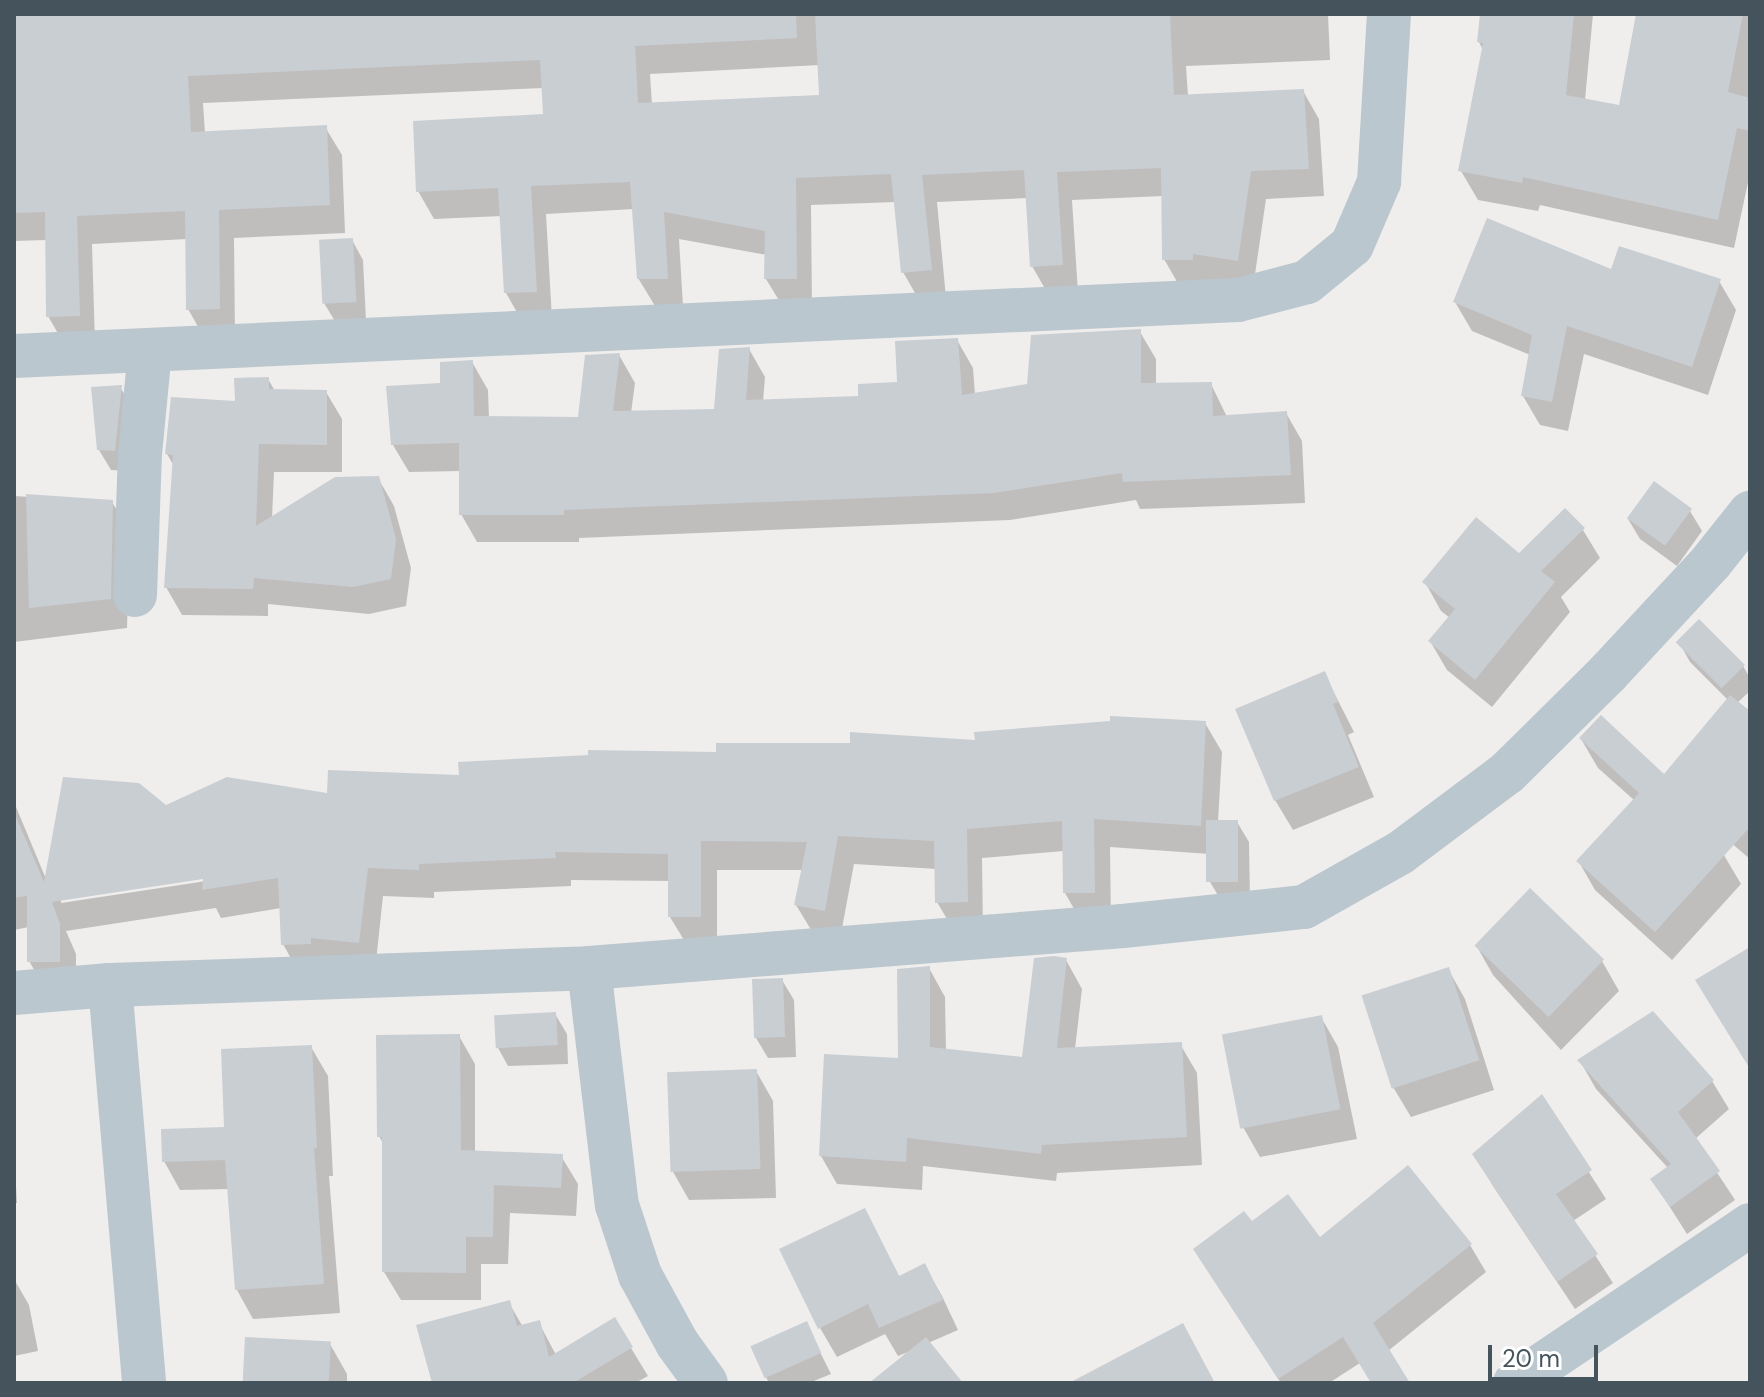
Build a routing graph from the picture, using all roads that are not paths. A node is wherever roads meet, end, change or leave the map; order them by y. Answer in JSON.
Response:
{"nodes":[{"id":1,"x":1389,"y":14,"type":"edge"},
{"id":2,"x":150,"y":350,"type":"junction"},
{"id":3,"x":14,"y":356,"type":"edge"},
{"id":4,"x":1750,"y":513,"type":"edge"},
{"id":5,"x":135,"y":595,"type":"dead end"},
{"id":6,"x":589,"y":968,"type":"junction"},
{"id":7,"x":110,"y":985,"type":"junction"},
{"id":8,"x":14,"y":993,"type":"edge"},
{"id":9,"x":1750,"y":1225,"type":"edge"},
{"id":10,"x":144,"y":1383,"type":"edge"},
{"id":11,"x":706,"y":1383,"type":"edge"},
{"id":12,"x":1515,"y":1383,"type":"edge"}],
"edges":[{"from":1,"to":2,"type":"street"},
{"from":2,"to":3,"type":"street"},
{"from":2,"to":5,"type":"street"},
{"from":4,"to":6,"type":"street"},
{"from":6,"to":7,"type":"street"},
{"from":6,"to":11,"type":"street"},
{"from":7,"to":8,"type":"street"},
{"from":7,"to":10,"type":"street"},
{"from":9,"to":12,"type":"street"}]}
